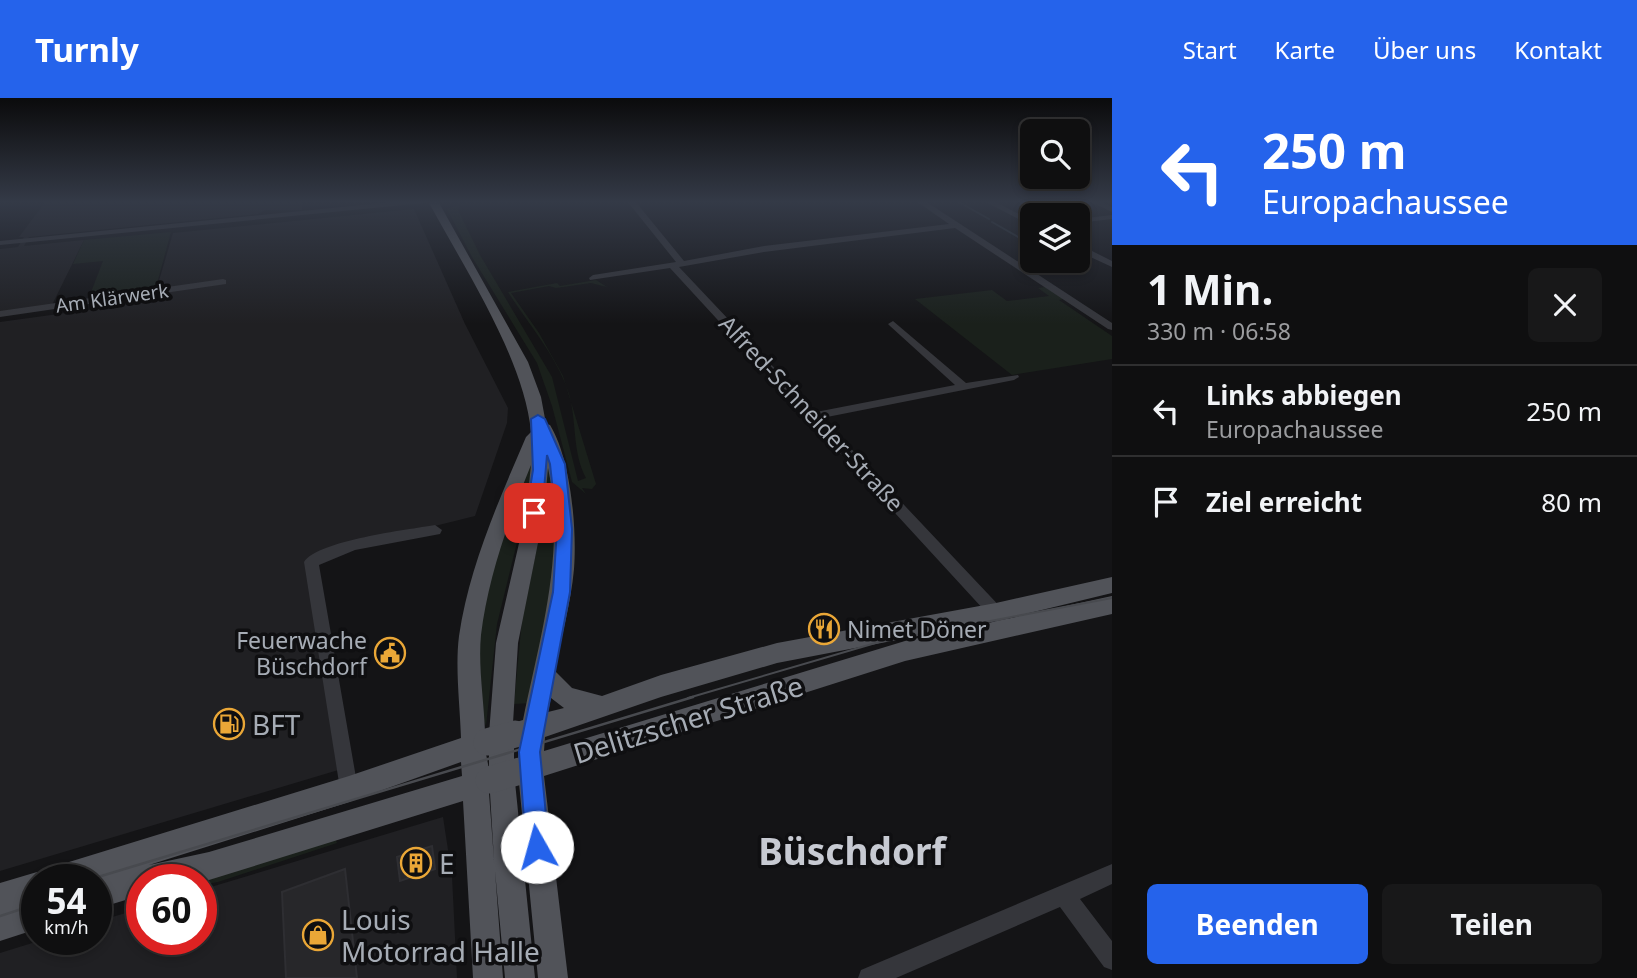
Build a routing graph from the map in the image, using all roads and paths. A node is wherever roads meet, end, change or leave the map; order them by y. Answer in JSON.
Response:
{"nodes":[{"id":1,"x":455,"y":242,"type":"edge"},
{"id":2,"x":661,"y":242,"type":"edge"},
{"id":3,"x":820,"y":242,"type":"edge"},
{"id":4,"x":984,"y":242,"type":"edge"},
{"id":5,"x":1090,"y":253,"type":"edge"},
{"id":6,"x":1112,"y":264,"type":"edge"},
{"id":7,"x":677,"y":265,"type":"junction"},
{"id":8,"x":593,"y":278,"type":"dead end"},
{"id":9,"x":223,"y":282,"type":"dead end"},
{"id":10,"x":0,"y":314,"type":"edge"},
{"id":11,"x":893,"y":324,"type":"dead end"},
{"id":12,"x":1112,"y":327,"type":"edge"},
{"id":13,"x":1014,"y":377,"type":"dead end"},
{"id":14,"x":964,"y":387,"type":"junction"},
{"id":15,"x":816,"y":416,"type":"junction"},
{"id":16,"x":538,"y":419,"type":"junction"},
{"id":17,"x":435,"y":530,"type":"dead end"},
{"id":18,"x":1108,"y":596,"type":"edge"},
{"id":19,"x":1004,"y":621,"type":"junction"},
{"id":20,"x":545,"y":676,"type":"junction"},
{"id":21,"x":604,"y":708,"type":"junction"},
{"id":22,"x":524,"y":731,"type":"junction"},
{"id":23,"x":480,"y":744,"type":"junction"},
{"id":24,"x":525,"y":769,"type":"junction"},
{"id":25,"x":482,"y":783,"type":"junction"},
{"id":26,"x":349,"y":789,"type":"junction"},
{"id":27,"x":108,"y":864,"type":"edge"},
{"id":28,"x":215,"y":864,"type":"edge"},
{"id":29,"x":1112,"y":874,"type":"edge"},
{"id":30,"x":21,"y":891,"type":"edge"},
{"id":31,"x":1064,"y":895,"type":"junction"},
{"id":32,"x":0,"y":897,"type":"edge"},
{"id":33,"x":21,"y":919,"type":"edge"},
{"id":34,"x":0,"y":926,"type":"edge"},
{"id":35,"x":1112,"y":959,"type":"edge"},
{"id":36,"x":488,"y":978,"type":"edge"},
{"id":37,"x":520,"y":978,"type":"edge"},
{"id":38,"x":553,"y":978,"type":"edge"},
{"id":39,"x":869,"y":978,"type":"edge"}],
"edges":[{"from":1,"to":16,"type":"main road"},
{"from":2,"to":7,"type":"street","name":"Alfred-Schneider-Straße"},
{"from":3,"to":7,"type":"street"},
{"from":4,"to":12,"type":"street"},
{"from":5,"to":6,"type":"street"},
{"from":7,"to":8,"type":"street"},
{"from":7,"to":15,"type":"street","name":"Alfred-Schneider-Straße"},
{"from":9,"to":10,"type":"street","name":"Am Klärwerk"},
{"from":11,"to":14,"type":"street"},
{"from":13,"to":14,"type":"street"},
{"from":14,"to":15,"type":"street"},
{"from":15,"to":19,"type":"street","name":"Alfred-Schneider-Straße"},
{"from":16,"to":20,"type":"main road"},
{"from":16,"to":23,"type":"main road"},
{"from":16,"to":37,"type":"main road"},
{"from":17,"to":26,"type":"street"},
{"from":18,"to":19,"type":"main road","name":"Delitzscher Straße"},
{"from":19,"to":21,"type":"main road","name":"Delitzscher Straße"},
{"from":19,"to":24,"type":"main road","name":"Delitzscher Straße"},
{"from":20,"to":21,"type":"main road"},
{"from":20,"to":22,"type":"main road"},
{"from":21,"to":22,"type":"main road","name":"Delitzscher Straße"},
{"from":22,"to":23,"type":"main road","name":"Delitzscher Straße","bridge":true},
{"from":22,"to":24,"type":"main road"},
{"from":23,"to":25,"type":"main road"},
{"from":23,"to":26,"type":"main road","name":"Delitzscher Straße"},
{"from":24,"to":25,"type":"main road","name":"Delitzscher Straße","bridge":true},
{"from":24,"to":38,"type":"main road"},
{"from":25,"to":28,"type":"main road","name":"Delitzscher Straße"},
{"from":25,"to":36,"type":"main road"},
{"from":26,"to":27,"type":"main road","name":"Delitzscher Straße"},
{"from":29,"to":31,"type":"street"},
{"from":30,"to":32,"type":"main road"},
{"from":31,"to":35,"type":"street"},
{"from":31,"to":39,"type":"street"},
{"from":33,"to":34,"type":"main road"}]}
